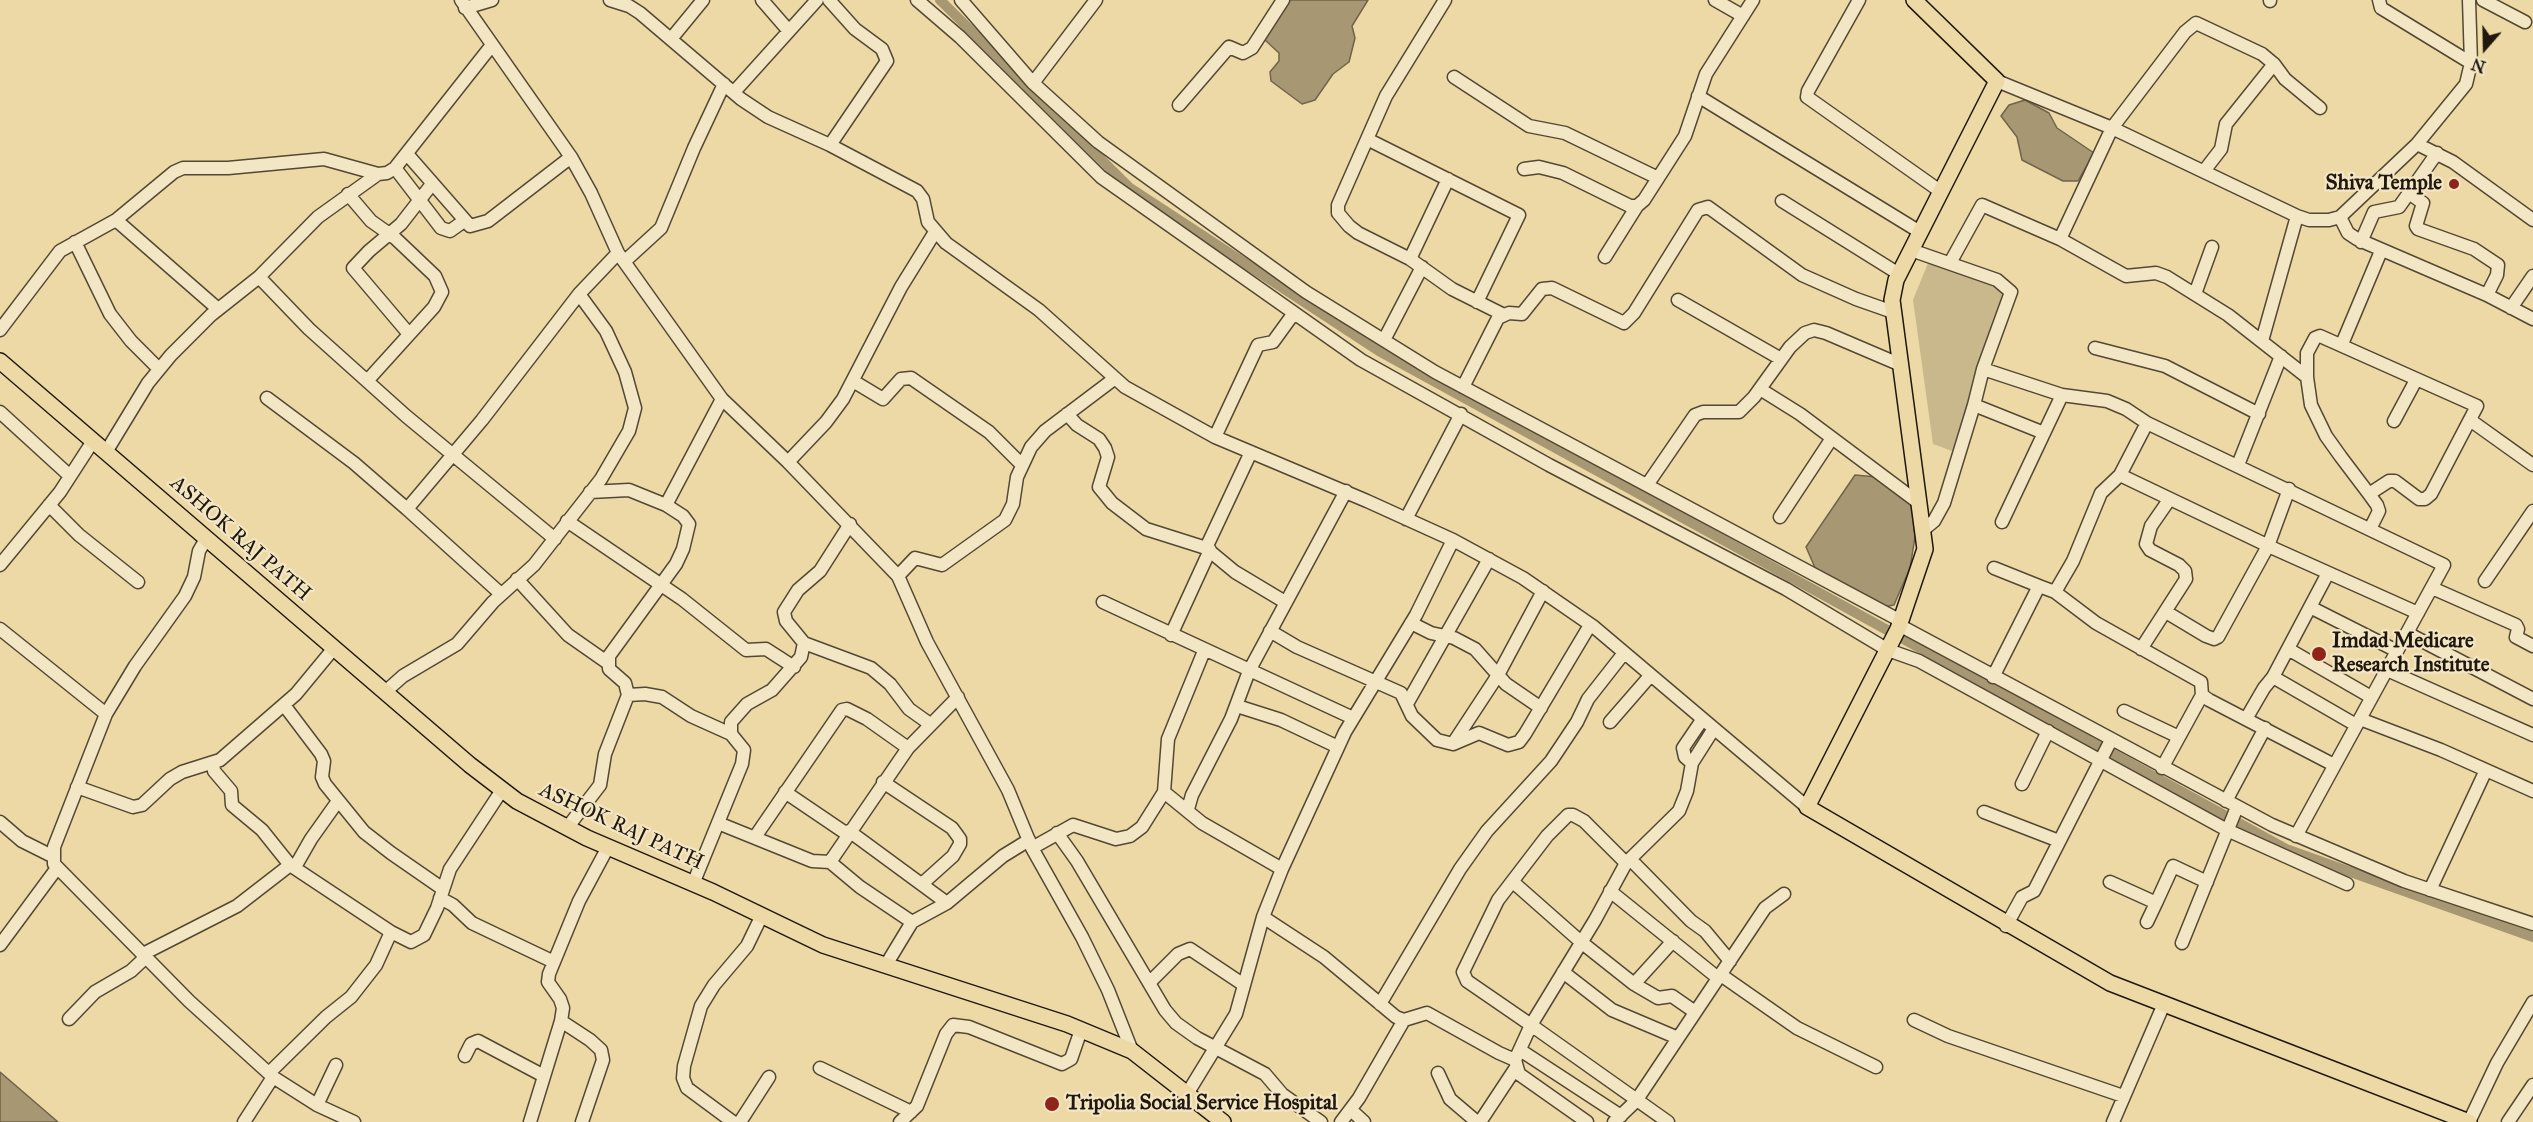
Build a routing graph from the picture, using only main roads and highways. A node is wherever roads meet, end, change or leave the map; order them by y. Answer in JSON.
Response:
{"nodes":[{"id":1,"x":1914,"y":0,"type":"edge"},
{"id":2,"x":0,"y":362,"type":"edge"},
{"id":3,"x":1208,"y":1117,"type":"edge"},
{"id":4,"x":1223,"y":1122,"type":"edge"},
{"id":5,"x":2469,"y":1122,"type":"edge"}],
"edges":[{"from":1,"to":5,"type":"main road"},
{"from":2,"to":3,"type":"main road","name":"ASHOK RAJ PATH"},
{"from":3,"to":4,"type":"main road","name":"ASHOK RAJ PATH"}]}
